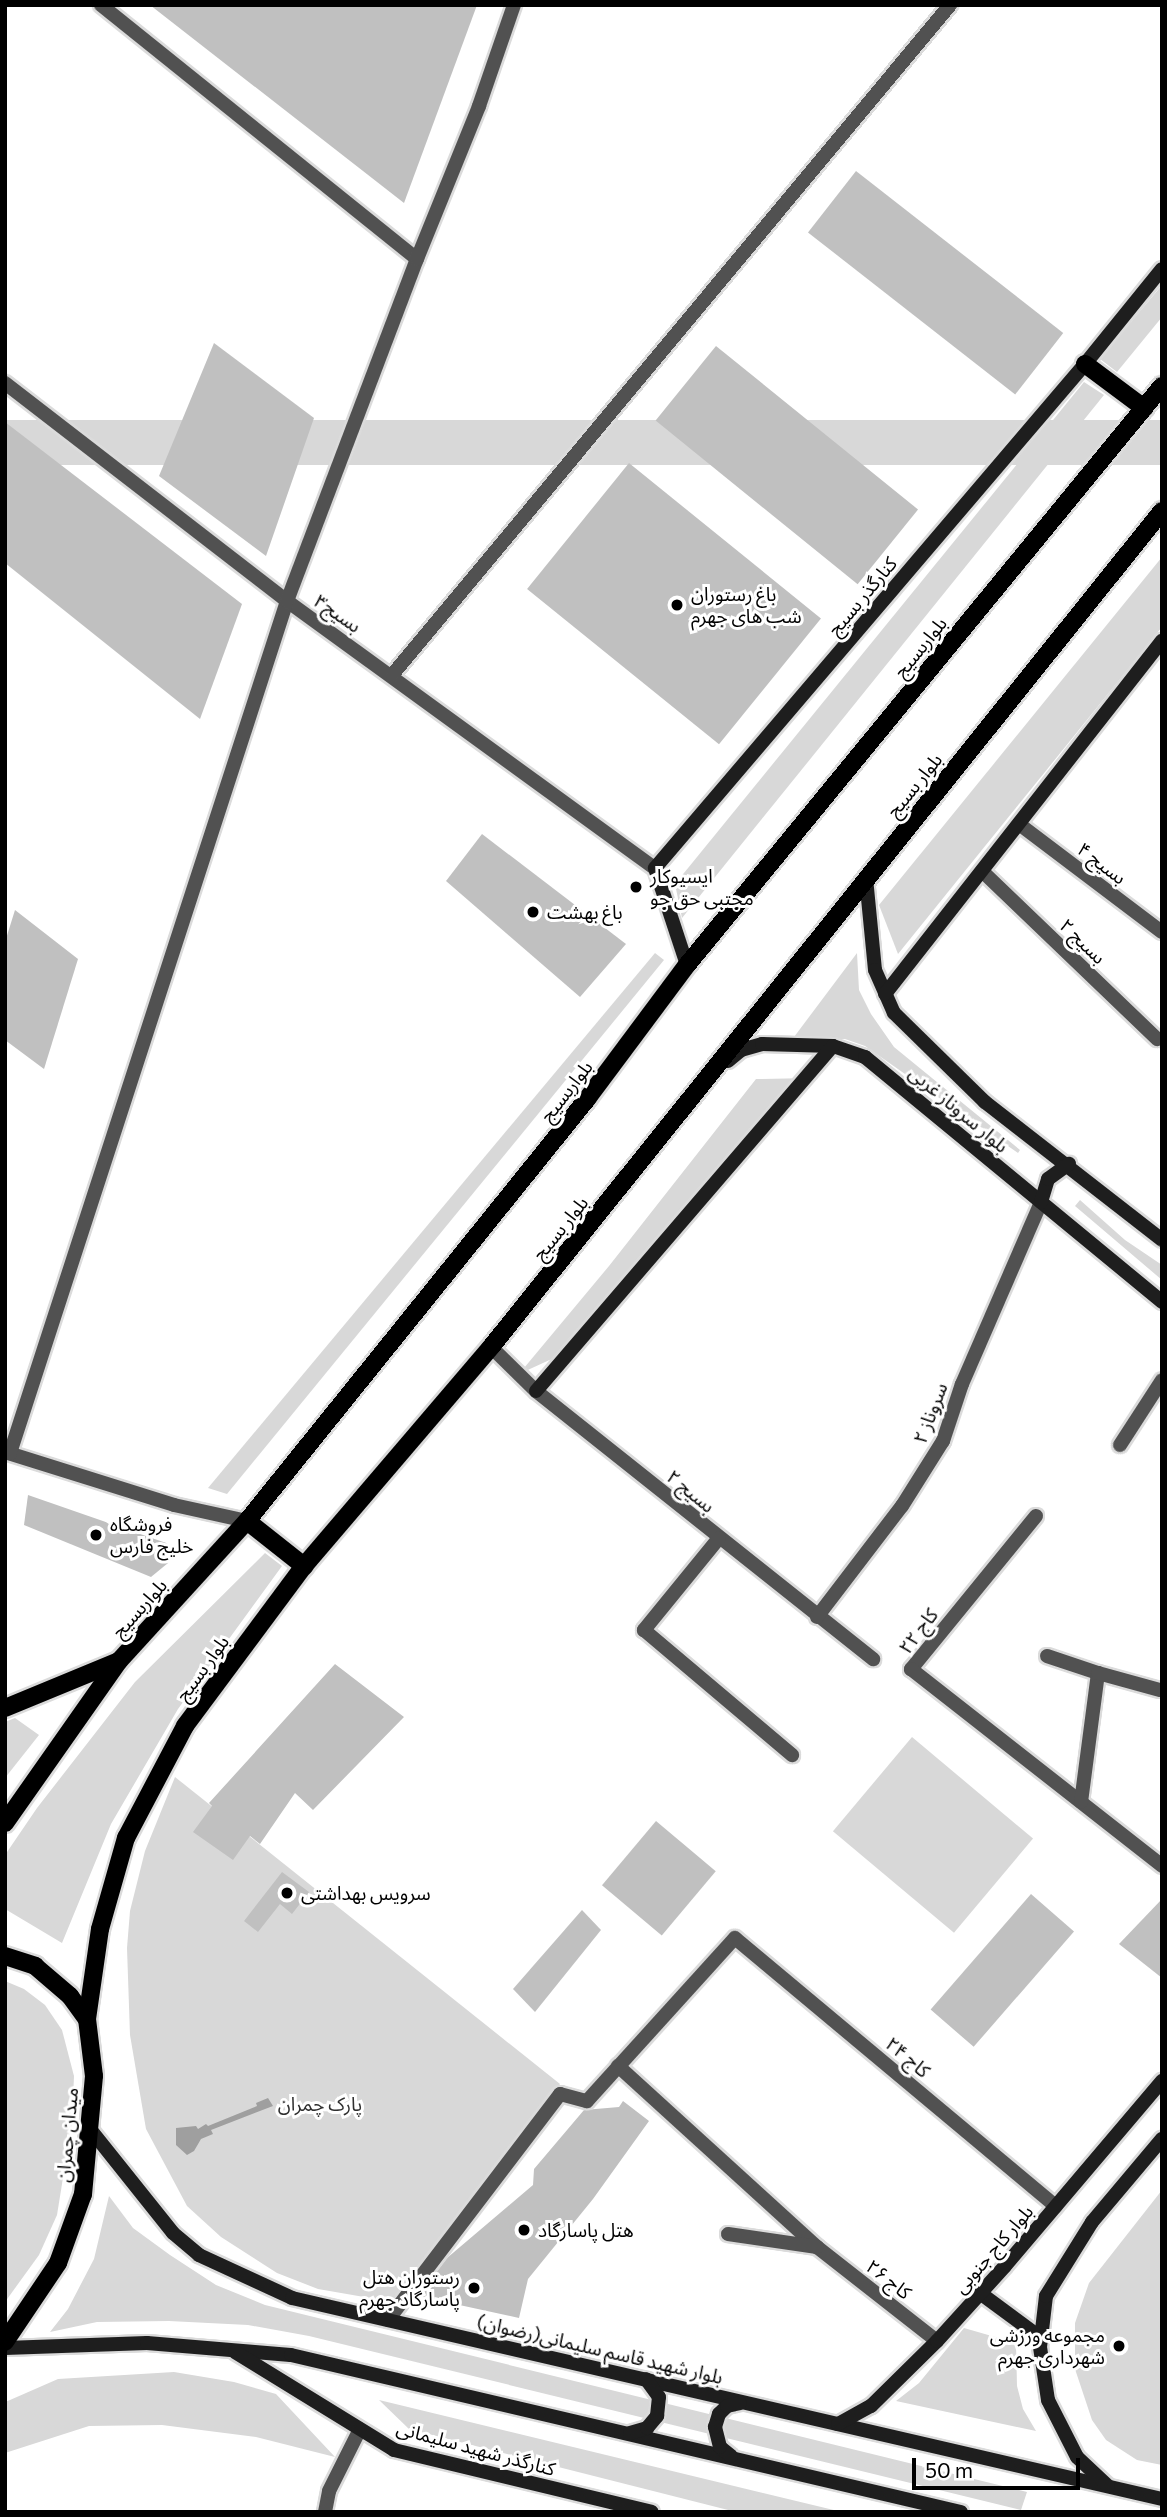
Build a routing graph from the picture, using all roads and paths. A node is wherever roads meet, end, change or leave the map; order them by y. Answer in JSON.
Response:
{"nodes":[{"id":1,"x":101,"y":5,"type":"edge"},
{"id":2,"x":513,"y":5,"type":"edge"},
{"id":3,"x":950,"y":5,"type":"edge"},
{"id":4,"x":417,"y":259,"type":"junction"},
{"id":5,"x":1162,"y":269,"type":"edge"},
{"id":6,"x":1085,"y":364,"type":"junction"},
{"id":7,"x":5,"y":383,"type":"edge"},
{"id":8,"x":1162,"y":386,"type":"edge"},
{"id":9,"x":1144,"y":408,"type":"junction"},
{"id":10,"x":1162,"y":512,"type":"edge"},
{"id":11,"x":288,"y":601,"type":"junction"},
{"id":12,"x":1162,"y":641,"type":"edge"},
{"id":13,"x":393,"y":674,"type":"junction"},
{"id":14,"x":1018,"y":824,"type":"junction"},
{"id":15,"x":655,"y":868,"type":"junction"},
{"id":16,"x":982,"y":871,"type":"junction"},
{"id":17,"x":866,"y":878,"type":"junction"},
{"id":18,"x":1162,"y":932,"type":"edge"},
{"id":19,"x":687,"y":964,"type":"junction"},
{"id":20,"x":885,"y":994,"type":"junction"},
{"id":21,"x":1157,"y":1039,"type":"dead end"},
{"id":22,"x":833,"y":1046,"type":"junction"},
{"id":23,"x":705,"y":1079,"type":"junction"},
{"id":24,"x":1069,"y":1164,"type":"junction"},
{"id":25,"x":1041,"y":1202,"type":"junction"},
{"id":26,"x":1162,"y":1240,"type":"edge"},
{"id":27,"x":1162,"y":1302,"type":"edge"},
{"id":28,"x":491,"y":1347,"type":"junction"},
{"id":29,"x":1162,"y":1380,"type":"edge"},
{"id":30,"x":536,"y":1391,"type":"junction"},
{"id":31,"x":1120,"y":1445,"type":"dead end"},
{"id":32,"x":8,"y":1452,"type":"edge"},
{"id":33,"x":1036,"y":1516,"type":"dead end"},
{"id":34,"x":247,"y":1521,"type":"junction"},
{"id":35,"x":719,"y":1538,"type":"junction"},
{"id":36,"x":304,"y":1566,"type":"junction"},
{"id":37,"x":817,"y":1617,"type":"junction"},
{"id":38,"x":1047,"y":1656,"type":"dead end"},
{"id":39,"x":873,"y":1659,"type":"dead end"},
{"id":40,"x":119,"y":1661,"type":"junction"},
{"id":41,"x":1098,"y":1672,"type":"junction"},
{"id":42,"x":1160,"y":1690,"type":"edge"},
{"id":43,"x":5,"y":1708,"type":"edge"},
{"id":44,"x":792,"y":1755,"type":"dead end"},
{"id":45,"x":1081,"y":1802,"type":"junction"},
{"id":46,"x":5,"y":1823,"type":"edge"},
{"id":47,"x":1162,"y":1866,"type":"edge"},
{"id":48,"x":5,"y":1956,"type":"edge"},
{"id":49,"x":87,"y":2019,"type":"junction"},
{"id":50,"x":618,"y":2066,"type":"junction"},
{"id":51,"x":1162,"y":2081,"type":"edge"},
{"id":52,"x":90,"y":2129,"type":"junction"},
{"id":53,"x":1162,"y":2139,"type":"edge"},
{"id":54,"x":1056,"y":2206,"type":"junction"},
{"id":55,"x":728,"y":2234,"type":"dead end"},
{"id":56,"x":817,"y":2247,"type":"junction"},
{"id":57,"x":980,"y":2293,"type":"junction"},
{"id":58,"x":388,"y":2320,"type":"junction"},
{"id":59,"x":1041,"y":2338,"type":"junction"},
{"id":60,"x":937,"y":2341,"type":"junction"},
{"id":61,"x":5,"y":2342,"type":"edge"},
{"id":62,"x":5,"y":2348,"type":"edge"},
{"id":63,"x":230,"y":2350,"type":"junction"},
{"id":64,"x":646,"y":2379,"type":"junction"},
{"id":65,"x":745,"y":2402,"type":"junction"},
{"id":66,"x":838,"y":2424,"type":"junction"},
{"id":67,"x":360,"y":2429,"type":"junction"},
{"id":68,"x":628,"y":2434,"type":"junction"},
{"id":69,"x":731,"y":2457,"type":"junction"},
{"id":70,"x":1109,"y":2487,"type":"junction"},
{"id":71,"x":1162,"y":2499,"type":"edge"},
{"id":72,"x":325,"y":2512,"type":"edge"},
{"id":73,"x":651,"y":2512,"type":"edge"},
{"id":74,"x":961,"y":2512,"type":"edge"}],
"edges":[{"from":1,"to":4,"type":"street"},
{"from":2,"to":4,"type":"street"},
{"from":3,"to":13,"type":"street"},
{"from":4,"to":11,"type":"street"},
{"from":5,"to":6,"type":"street","name":"کنارگذر بسیج"},
{"from":6,"to":9,"type":"main road"},
{"from":6,"to":15,"type":"street","name":"کنارگذر بسیج"},
{"from":7,"to":11,"type":"street","name":"بسیج۳"},
{"from":8,"to":9,"type":"main road","name":"بلواربسیج"},
{"from":9,"to":19,"type":"main road","name":"بلواربسیج"},
{"from":10,"to":17,"type":"main road","name":"بلوار بسیج"},
{"from":11,"to":13,"type":"street","name":"بسیج۳"},
{"from":11,"to":32,"type":"street"},
{"from":12,"to":14,"type":"street"},
{"from":13,"to":15,"type":"street","name":"بسیج۳"},
{"from":14,"to":16,"type":"street"},
{"from":14,"to":18,"type":"street","name":"بسیج ۴"},
{"from":15,"to":19,"type":"street"},
{"from":16,"to":20,"type":"street"},
{"from":16,"to":21,"type":"street","name":"بسیج ۲"},
{"from":17,"to":20,"type":"street","name":"بلوار سروناز غربی"},
{"from":17,"to":23,"type":"main road","name":"بلوار بسیج"},
{"from":19,"to":34,"type":"main road","name":"بلواربسیج"},
{"from":20,"to":24,"type":"street","name":"بلوار سروناز غربی"},
{"from":22,"to":23,"type":"street","name":"بلوار سروناز غربی"},
{"from":22,"to":25,"type":"street","name":"بلوار سروناز غربی"},
{"from":22,"to":30,"type":"street"},
{"from":23,"to":28,"type":"main road","name":"بلوار بسیج"},
{"from":24,"to":25,"type":"street"},
{"from":24,"to":26,"type":"street","name":"بلوار سروناز غربی"},
{"from":25,"to":27,"type":"street","name":"بلوار سروناز غربی"},
{"from":25,"to":37,"type":"street","name":"سروناز ۲"},
{"from":28,"to":30,"type":"street","name":"بسیج ۲"},
{"from":28,"to":36,"type":"main road","name":"بلوار بسیج"},
{"from":29,"to":31,"type":"street"},
{"from":30,"to":35,"type":"street","name":"بسیج ۲"},
{"from":32,"to":34,"type":"street"},
{"from":33,"to":45,"type":"street","name":"کاج ۲۲"},
{"from":34,"to":36,"type":"main road"},
{"from":34,"to":40,"type":"main road","name":"بلواربسیج"},
{"from":35,"to":37,"type":"street","name":"بسیج ۲"},
{"from":35,"to":44,"type":"street"},
{"from":36,"to":49,"type":"main road","name":"بلوار بسیج"},
{"from":37,"to":39,"type":"street","name":"بسیج ۲"},
{"from":38,"to":41,"type":"street"},
{"from":40,"to":43,"type":"main road"},
{"from":40,"to":46,"type":"main road","name":"بلواربسیج"},
{"from":41,"to":42,"type":"street"},
{"from":41,"to":45,"type":"street"},
{"from":45,"to":47,"type":"street","name":"کاج ۲۲"},
{"from":48,"to":49,"type":"main road"},
{"from":49,"to":52,"type":"main road","name":"میدان چمران"},
{"from":50,"to":54,"type":"street","name":"کاج ۲۴"},
{"from":50,"to":56,"type":"street","name":"کاج ۲۶"},
{"from":50,"to":58,"type":"street"},
{"from":51,"to":54,"type":"street","name":"بلوار کاج جنوبی"},
{"from":52,"to":58,"type":"street","name":"بلوار شهید قاسم سلیمانی(رضوان)"},
{"from":52,"to":61,"type":"main road","name":"میدان چمران"},
{"from":53,"to":59,"type":"street"},
{"from":54,"to":57,"type":"street","name":"بلوار کاج جنوبی"},
{"from":55,"to":56,"type":"street"},
{"from":56,"to":60,"type":"street","name":"کاج ۲۶"},
{"from":57,"to":59,"type":"street"},
{"from":57,"to":60,"type":"street","name":"بلوار کاج جنوبی"},
{"from":58,"to":64,"type":"street","name":"بلوار شهید قاسم سلیمانی(رضوان)"},
{"from":59,"to":70,"type":"street"},
{"from":60,"to":66,"type":"street","name":"بلوار کاج جنوبی"},
{"from":62,"to":63,"type":"street"},
{"from":63,"to":67,"type":"street","name":"کنارگذر شهید سلیمانی"},
{"from":63,"to":68,"type":"street"},
{"from":64,"to":65,"type":"street","name":"بلوار شهید قاسم سلیمانی(رضوان)"},
{"from":64,"to":68,"type":"street"},
{"from":65,"to":66,"type":"street","name":"بلوار شهید قاسم سلیمانی(رضوان)"},
{"from":65,"to":69,"type":"street"},
{"from":66,"to":70,"type":"street","name":"بلوار شهید قاسم سلیمانی(رضوان)"},
{"from":67,"to":72,"type":"street"},
{"from":67,"to":73,"type":"street","name":"کنارگذر شهید سلیمانی"},
{"from":68,"to":69,"type":"street"},
{"from":69,"to":74,"type":"street"},
{"from":70,"to":71,"type":"street","name":"بلوار شهید قاسم سلیمانی(رضوان)"}]}
